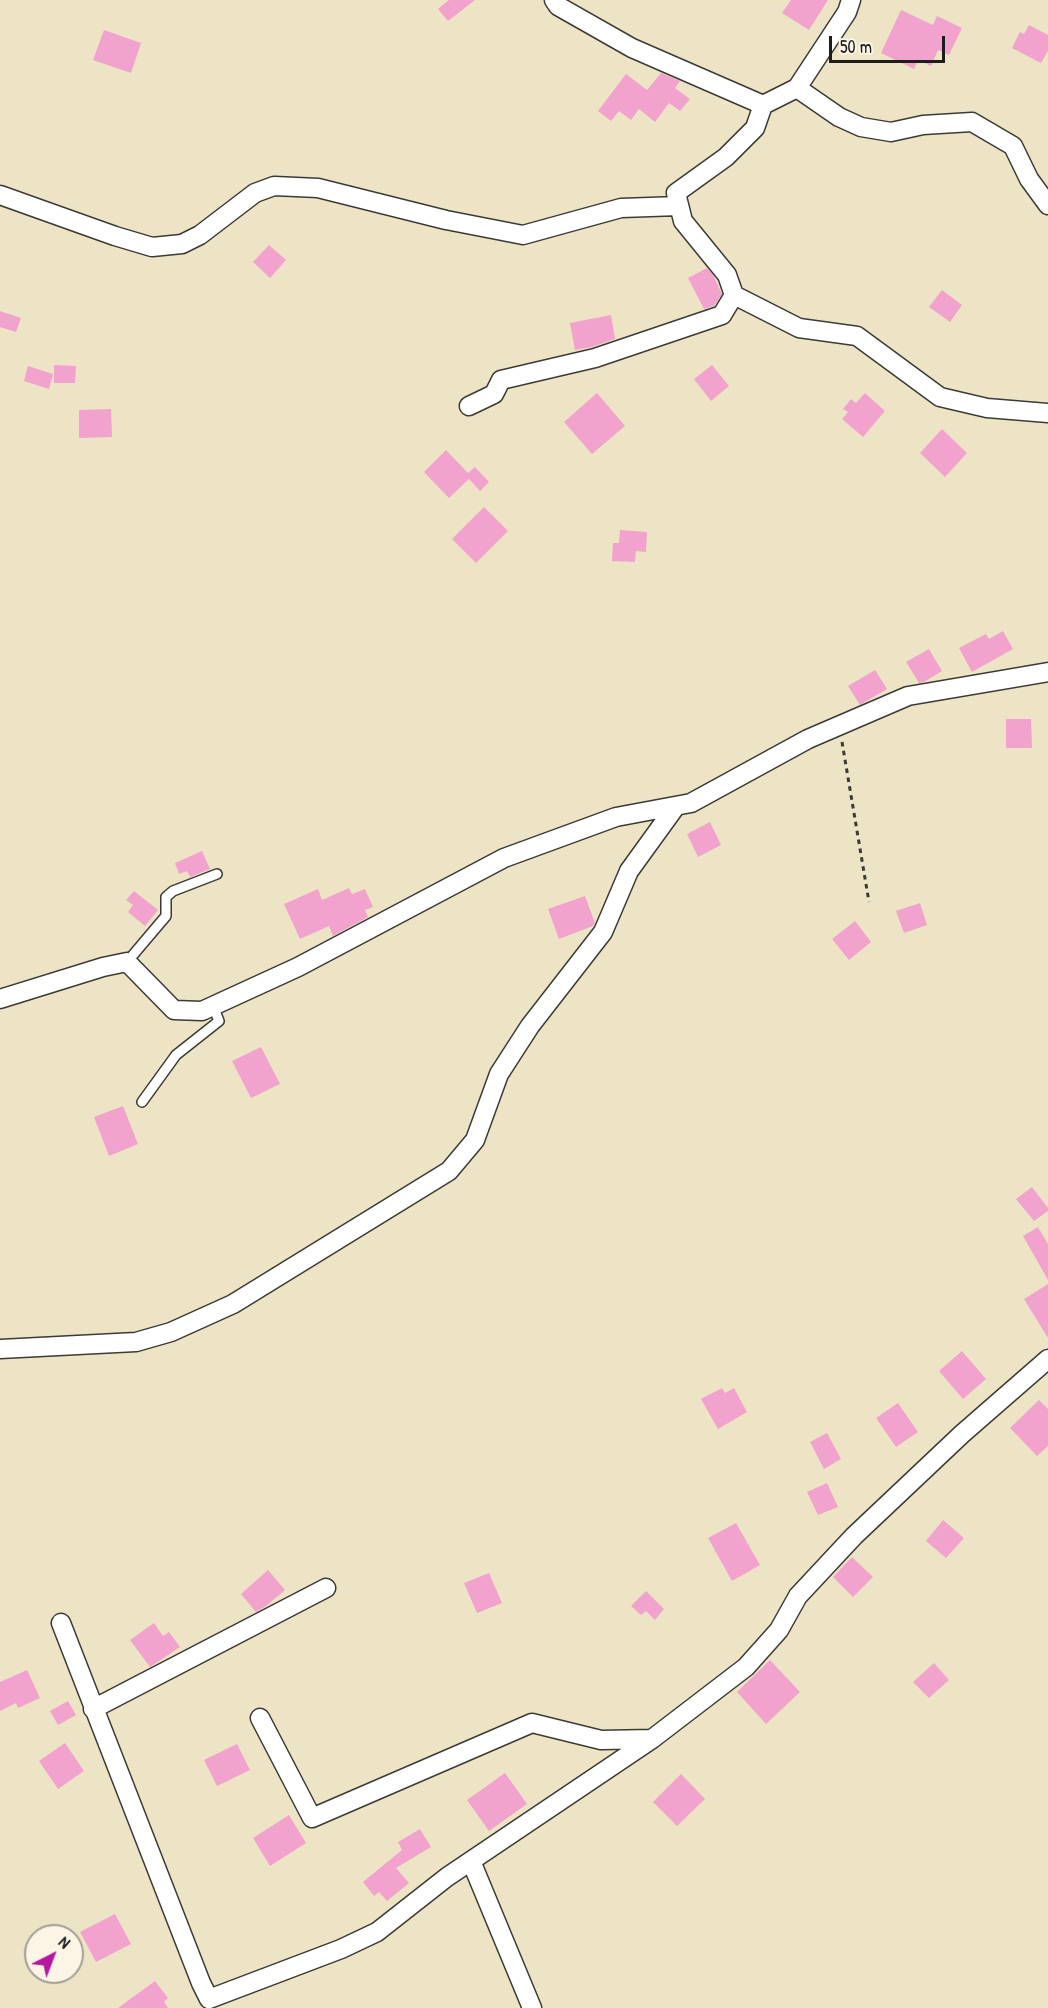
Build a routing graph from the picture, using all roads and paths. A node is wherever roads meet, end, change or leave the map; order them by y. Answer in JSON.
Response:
{"nodes":[{"id":1,"x":554,"y":0,"type":"edge"},
{"id":2,"x":851,"y":0,"type":"edge"},
{"id":3,"x":797,"y":88,"type":"junction"},
{"id":4,"x":763,"y":105,"type":"junction"},
{"id":5,"x":0,"y":195,"type":"edge"},
{"id":6,"x":1048,"y":205,"type":"edge"},
{"id":7,"x":679,"y":206,"type":"junction"},
{"id":8,"x":734,"y":295,"type":"junction"},
{"id":9,"x":469,"y":406,"type":"dead end"},
{"id":10,"x":1048,"y":413,"type":"edge"},
{"id":11,"x":1048,"y":672,"type":"edge"},
{"id":12,"x":839,"y":725,"type":"junction"},
{"id":13,"x":676,"y":806,"type":"junction"},
{"id":14,"x":217,"y":874,"type":"dead end"},
{"id":15,"x":869,"y":902,"type":"dead end"},
{"id":16,"x":127,"y":962,"type":"junction"},
{"id":17,"x":0,"y":999,"type":"edge"},
{"id":18,"x":213,"y":1006,"type":"junction"},
{"id":19,"x":142,"y":1102,"type":"dead end"},
{"id":20,"x":0,"y":1349,"type":"edge"},
{"id":21,"x":1048,"y":1359,"type":"edge"},
{"id":22,"x":326,"y":1588,"type":"dead end"},
{"id":23,"x":61,"y":1623,"type":"dead end"},
{"id":24,"x":93,"y":1709,"type":"junction"},
{"id":25,"x":260,"y":1718,"type":"dead end"},
{"id":26,"x":652,"y":1739,"type":"junction"},
{"id":27,"x":471,"y":1861,"type":"junction"},
{"id":28,"x":532,"y":2008,"type":"edge"}],
"edges":[{"from":1,"to":4,"type":"street"},
{"from":2,"to":3,"type":"street"},
{"from":3,"to":4,"type":"street"},
{"from":3,"to":6,"type":"street"},
{"from":4,"to":7,"type":"street"},
{"from":5,"to":7,"type":"street"},
{"from":7,"to":8,"type":"street"},
{"from":8,"to":9,"type":"street"},
{"from":8,"to":10,"type":"street"},
{"from":11,"to":12,"type":"street"},
{"from":12,"to":13,"type":"street"},
{"from":12,"to":15,"type":"path"},
{"from":13,"to":18,"type":"street"},
{"from":13,"to":20,"type":"street"},
{"from":14,"to":16,"type":"lane"},
{"from":16,"to":17,"type":"street"},
{"from":16,"to":18,"type":"street"},
{"from":18,"to":19,"type":"lane"},
{"from":21,"to":26,"type":"street"},
{"from":22,"to":24,"type":"street"},
{"from":23,"to":24,"type":"street"},
{"from":24,"to":27,"type":"street"},
{"from":25,"to":26,"type":"street"},
{"from":26,"to":27,"type":"street"},
{"from":27,"to":28,"type":"street"}]}
